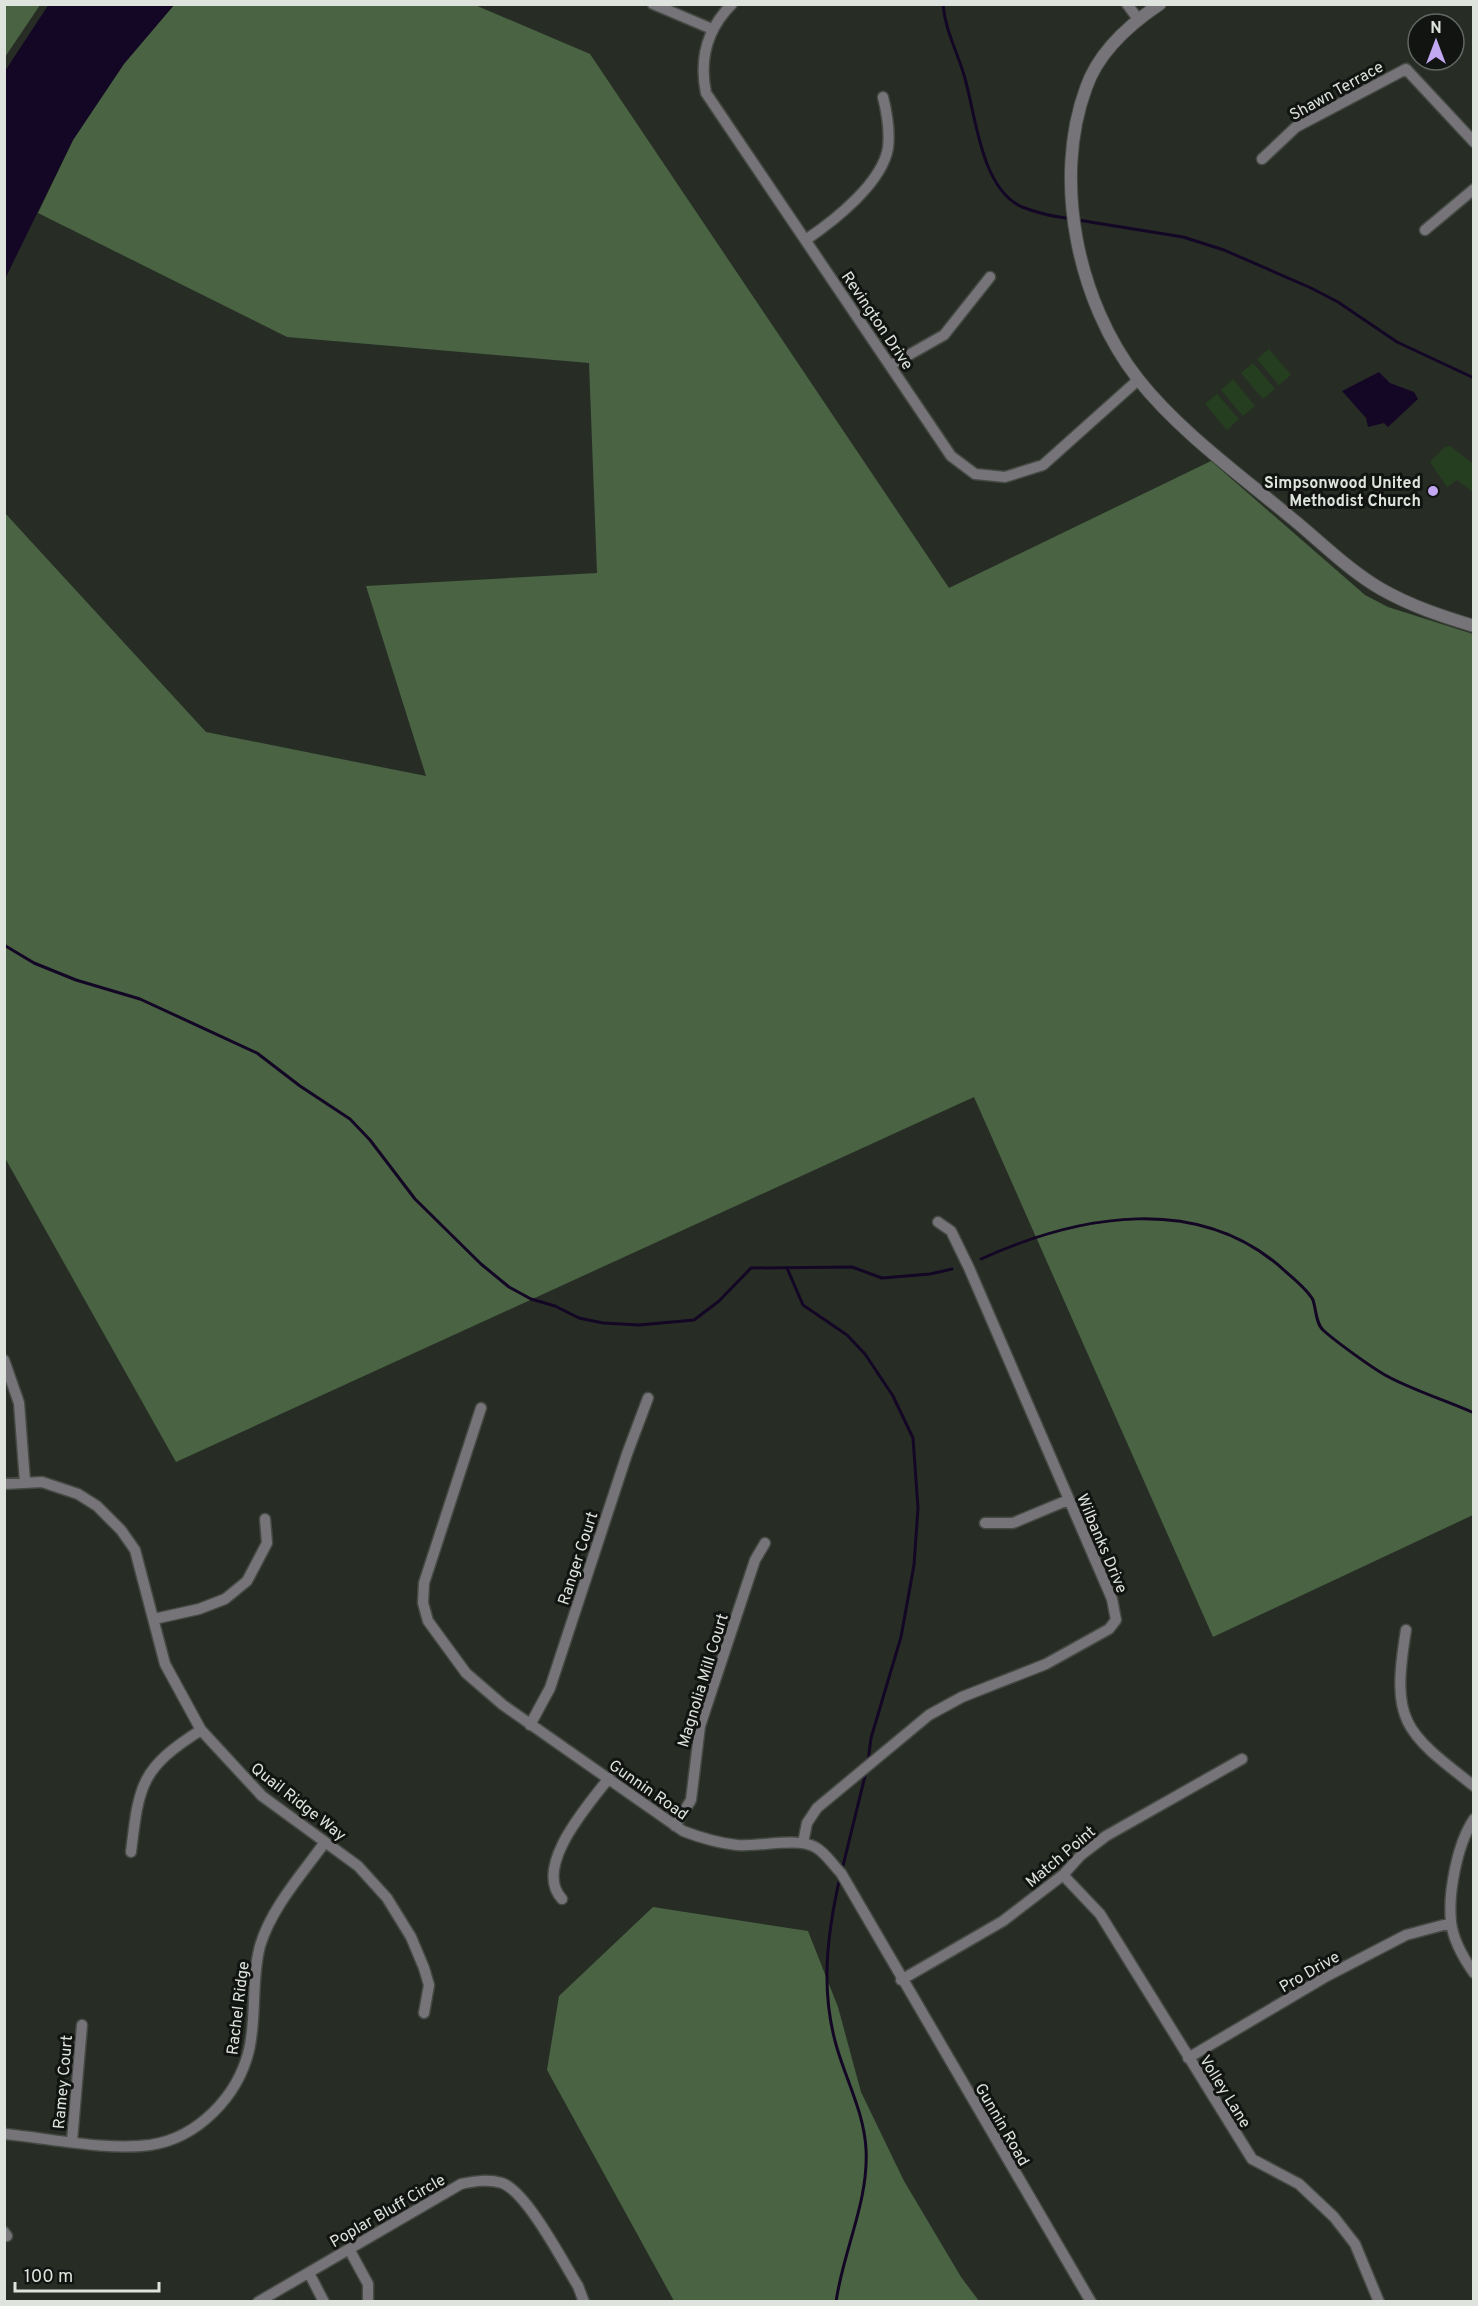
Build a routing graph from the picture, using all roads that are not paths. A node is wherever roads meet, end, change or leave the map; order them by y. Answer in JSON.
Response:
{"nodes":[{"id":1,"x":653,"y":4,"type":"edge"},
{"id":2,"x":732,"y":4,"type":"edge"},
{"id":3,"x":1127,"y":4,"type":"edge"},
{"id":4,"x":1160,"y":4,"type":"edge"},
{"id":5,"x":1138,"y":19,"type":"junction"},
{"id":6,"x":712,"y":29,"type":"junction"},
{"id":7,"x":883,"y":97,"type":"dead end"},
{"id":8,"x":1473,"y":142,"type":"edge"},
{"id":9,"x":1262,"y":159,"type":"dead end"},
{"id":10,"x":1473,"y":189,"type":"edge"},
{"id":11,"x":1425,"y":230,"type":"dead end"},
{"id":12,"x":807,"y":239,"type":"junction"},
{"id":13,"x":990,"y":277,"type":"dead end"},
{"id":14,"x":891,"y":365,"type":"junction"},
{"id":15,"x":1138,"y":380,"type":"junction"},
{"id":16,"x":1473,"y":626,"type":"edge"},
{"id":17,"x":938,"y":1222,"type":"dead end"},
{"id":18,"x":4,"y":1360,"type":"edge"},
{"id":19,"x":648,"y":1398,"type":"dead end"},
{"id":20,"x":481,"y":1408,"type":"dead end"},
{"id":21,"x":25,"y":1482,"type":"junction"},
{"id":22,"x":4,"y":1484,"type":"edge"},
{"id":23,"x":1068,"y":1500,"type":"junction"},
{"id":24,"x":265,"y":1519,"type":"dead end"},
{"id":25,"x":985,"y":1523,"type":"dead end"},
{"id":26,"x":765,"y":1543,"type":"dead end"},
{"id":27,"x":154,"y":1619,"type":"junction"},
{"id":28,"x":1406,"y":1630,"type":"dead end"},
{"id":29,"x":530,"y":1725,"type":"junction"},
{"id":30,"x":201,"y":1730,"type":"junction"},
{"id":31,"x":1242,"y":1759,"type":"dead end"},
{"id":32,"x":609,"y":1778,"type":"junction"},
{"id":33,"x":1473,"y":1786,"type":"edge"},
{"id":34,"x":1473,"y":1820,"type":"edge"},
{"id":35,"x":675,"y":1826,"type":"junction"},
{"id":36,"x":326,"y":1842,"type":"junction"},
{"id":37,"x":803,"y":1843,"type":"junction"},
{"id":38,"x":131,"y":1852,"type":"dead end"},
{"id":39,"x":1063,"y":1875,"type":"junction"},
{"id":40,"x":562,"y":1899,"type":"dead end"},
{"id":41,"x":1451,"y":1923,"type":"junction"},
{"id":42,"x":1473,"y":1973,"type":"edge"},
{"id":43,"x":901,"y":1980,"type":"junction"},
{"id":44,"x":424,"y":2013,"type":"dead end"},
{"id":45,"x":82,"y":2025,"type":"dead end"},
{"id":46,"x":1188,"y":2058,"type":"junction"},
{"id":47,"x":4,"y":2134,"type":"edge"},
{"id":48,"x":72,"y":2141,"type":"junction"},
{"id":49,"x":349,"y":2249,"type":"junction"},
{"id":50,"x":309,"y":2273,"type":"junction"},
{"id":51,"x":258,"y":2301,"type":"edge"},
{"id":52,"x":324,"y":2301,"type":"edge"},
{"id":53,"x":368,"y":2301,"type":"edge"},
{"id":54,"x":584,"y":2301,"type":"edge"},
{"id":55,"x":1091,"y":2301,"type":"edge"},
{"id":56,"x":1379,"y":2301,"type":"edge"}],
"edges":[{"from":1,"to":6,"type":"street"},
{"from":2,"to":6,"type":"street","name":"Revington Drive"},
{"from":3,"to":5,"type":"street"},
{"from":4,"to":5,"type":"street"},
{"from":5,"to":15,"type":"street"},
{"from":6,"to":12,"type":"street","name":"Revington Drive"},
{"from":7,"to":12,"type":"street"},
{"from":8,"to":9,"type":"street","name":"Shawn Terrace"},
{"from":10,"to":11,"type":"street"},
{"from":12,"to":14,"type":"street","name":"Revington Drive"},
{"from":13,"to":14,"type":"street"},
{"from":14,"to":15,"type":"street","name":"Revington Drive"},
{"from":15,"to":16,"type":"street"},
{"from":17,"to":23,"type":"street","name":"Wilbanks Drive"},
{"from":18,"to":21,"type":"street"},
{"from":19,"to":29,"type":"street","name":"Ranger Court"},
{"from":20,"to":29,"type":"street","name":"Gunnin Road"},
{"from":21,"to":22,"type":"street","name":"Quail Ridge Way"},
{"from":21,"to":27,"type":"street","name":"Quail Ridge Way"},
{"from":23,"to":25,"type":"street"},
{"from":23,"to":37,"type":"street","name":"Wilbanks Drive"},
{"from":24,"to":27,"type":"street"},
{"from":26,"to":35,"type":"street","name":"Magnolia Mill Court"},
{"from":27,"to":30,"type":"street","name":"Quail Ridge Way"},
{"from":28,"to":33,"type":"street"},
{"from":29,"to":32,"type":"street","name":"Gunnin Road"},
{"from":30,"to":36,"type":"street","name":"Quail Ridge Way"},
{"from":30,"to":38,"type":"street"},
{"from":31,"to":39,"type":"street","name":"Match Point"},
{"from":32,"to":35,"type":"street","name":"Gunnin Road"},
{"from":32,"to":40,"type":"street"},
{"from":34,"to":41,"type":"street"},
{"from":35,"to":37,"type":"street","name":"Gunnin Road"},
{"from":36,"to":44,"type":"street","name":"Quail Ridge Way"},
{"from":36,"to":48,"type":"street","name":"Rachel Ridge"},
{"from":37,"to":43,"type":"street","name":"Gunnin Road"},
{"from":39,"to":43,"type":"street","name":"Match Point"},
{"from":39,"to":46,"type":"street","name":"Volley Lane"},
{"from":41,"to":42,"type":"street"},
{"from":41,"to":46,"type":"street","name":"Pro Drive"},
{"from":43,"to":55,"type":"street","name":"Gunnin Road"},
{"from":45,"to":48,"type":"street","name":"Ramey Court"},
{"from":46,"to":56,"type":"street","name":"Volley Lane"},
{"from":47,"to":48,"type":"street","name":"Rachel Ridge"},
{"from":49,"to":50,"type":"street","name":"Poplar Bluff Circle"},
{"from":49,"to":53,"type":"street"},
{"from":49,"to":54,"type":"street","name":"Poplar Bluff Circle"},
{"from":50,"to":51,"type":"street","name":"Poplar Bluff Circle"},
{"from":50,"to":52,"type":"street"}]}
